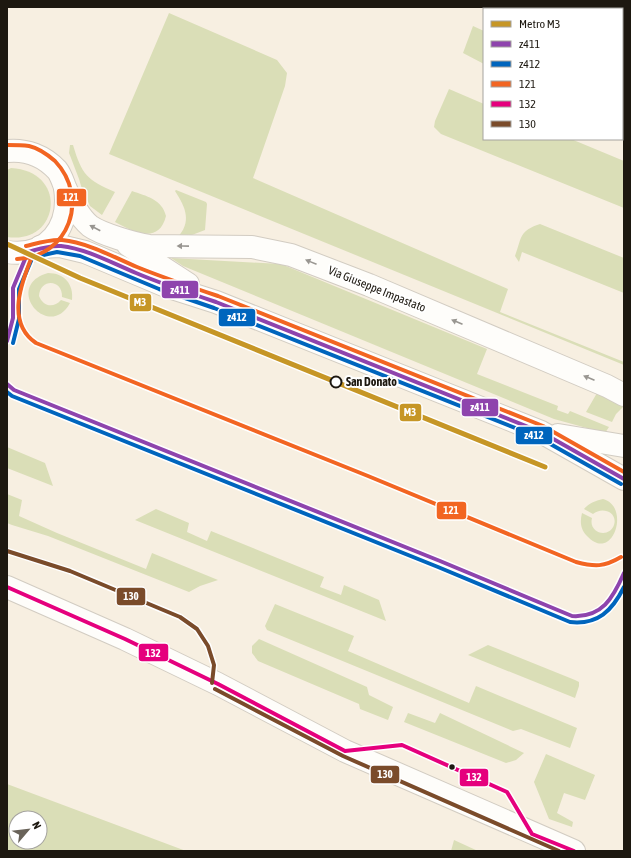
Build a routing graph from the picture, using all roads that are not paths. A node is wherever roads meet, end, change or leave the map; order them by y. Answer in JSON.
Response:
{"nodes":[{"id":1,"x":7,"y":151,"type":"edge"},
{"id":2,"x":65,"y":187,"type":"junction"},
{"id":3,"x":117,"y":237,"type":"junction"},
{"id":4,"x":40,"y":247,"type":"junction"},
{"id":5,"x":7,"y":252,"type":"edge"},
{"id":6,"x":216,"y":302,"type":"junction"},
{"id":7,"x":624,"y":395,"type":"edge"},
{"id":8,"x":541,"y":432,"type":"junction"},
{"id":9,"x":624,"y":446,"type":"edge"},
{"id":10,"x":624,"y":479,"type":"edge"},
{"id":11,"x":7,"y":587,"type":"edge"},
{"id":12,"x":574,"y":851,"type":"edge"}],
"edges":[{"from":1,"to":2,"type":"street","name":"Via Giuseppe Impastato"},
{"from":3,"to":2,"type":"street","name":"Via Giuseppe Impastato","one_way":true},
{"from":2,"to":4,"type":"street","name":"Via Giuseppe Impastato"},
{"from":3,"to":6,"type":"street","name":"Via Giuseppe Impastato"},
{"from":7,"to":3,"type":"street","name":"Via Giuseppe Impastato","one_way":true},
{"from":4,"to":5,"type":"street","name":"Via Giuseppe Impastato"},
{"from":4,"to":6,"type":"street","name":"Via Giuseppe Impastato"},
{"from":6,"to":8,"type":"street","name":"Via Giuseppe Impastato"},
{"from":8,"to":9,"type":"street"},
{"from":8,"to":10,"type":"street","name":"Via Giuseppe Impastato"},
{"from":11,"to":12,"type":"street"}]}
